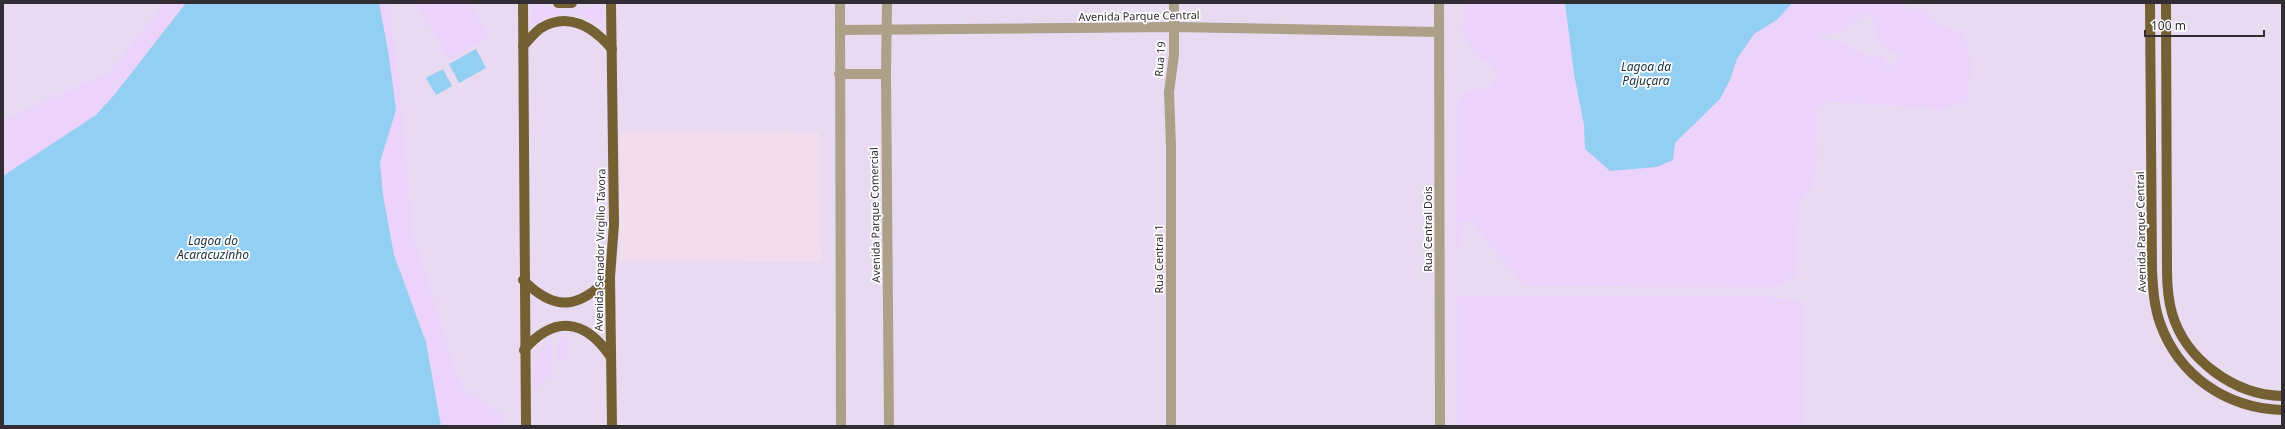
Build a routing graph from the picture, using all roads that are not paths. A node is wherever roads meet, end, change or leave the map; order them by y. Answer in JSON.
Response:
{"nodes":[{"id":1,"x":524,"y":3,"type":"edge"},
{"id":2,"x":558,"y":3,"type":"edge"},
{"id":3,"x":572,"y":3,"type":"edge"},
{"id":4,"x":611,"y":3,"type":"edge"},
{"id":5,"x":840,"y":3,"type":"edge"},
{"id":6,"x":887,"y":3,"type":"edge"},
{"id":7,"x":1174,"y":3,"type":"edge"},
{"id":8,"x":1439,"y":3,"type":"edge"},
{"id":9,"x":2150,"y":3,"type":"edge"},
{"id":10,"x":2166,"y":3,"type":"edge"},
{"id":11,"x":1174,"y":27,"type":"junction"},
{"id":12,"x":840,"y":30,"type":"junction"},
{"id":13,"x":886,"y":30,"type":"junction"},
{"id":14,"x":1439,"y":32,"type":"junction"},
{"id":15,"x":524,"y":46,"type":"junction"},
{"id":16,"x":612,"y":49,"type":"junction"},
{"id":17,"x":839,"y":74,"type":"junction"},
{"id":18,"x":886,"y":74,"type":"junction"},
{"id":19,"x":1169,"y":92,"type":"joint"},
{"id":20,"x":610,"y":277,"type":"junction"},
{"id":21,"x":524,"y":280,"type":"junction"},
{"id":22,"x":524,"y":350,"type":"junction"},
{"id":23,"x":610,"y":356,"type":"junction"},
{"id":24,"x":2282,"y":396,"type":"edge"},
{"id":25,"x":2282,"y":410,"type":"edge"},
{"id":26,"x":526,"y":426,"type":"edge"},
{"id":27,"x":612,"y":426,"type":"edge"},
{"id":28,"x":841,"y":426,"type":"edge"},
{"id":29,"x":889,"y":426,"type":"edge"},
{"id":30,"x":1170,"y":426,"type":"edge"},
{"id":31,"x":1440,"y":426,"type":"edge"}],
"edges":[{"from":1,"to":15,"type":"main road"},
{"from":2,"to":3,"type":"main road"},
{"from":4,"to":16,"type":"main road","name":"Avenida Senador Virgílio Távora"},
{"from":5,"to":12,"type":"street"},
{"from":6,"to":13,"type":"street","name":"Avenida Parque Comercial"},
{"from":7,"to":11,"type":"street","name":"Rua 19"},
{"from":8,"to":14,"type":"street","name":"Rua Central Dois"},
{"from":9,"to":25,"type":"main road","name":"Avenida Parque Central"},
{"from":10,"to":24,"type":"main road"},
{"from":11,"to":13,"type":"street","name":"Avenida Parque Central"},
{"from":11,"to":14,"type":"street","name":"Avenida Parque Central"},
{"from":11,"to":19,"type":"street","name":"Rua 19"},
{"from":12,"to":13,"type":"street","name":"Avenida Parque Central"},
{"from":12,"to":17,"type":"street"},
{"from":13,"to":18,"type":"street","name":"Avenida Parque Comercial"},
{"from":14,"to":31,"type":"street","name":"Rua Central Dois"},
{"from":15,"to":16,"type":"main road"},
{"from":15,"to":21,"type":"main road"},
{"from":16,"to":20,"type":"main road","name":"Avenida Senador Virgílio Távora"},
{"from":17,"to":18,"type":"street"},
{"from":17,"to":28,"type":"street"},
{"from":18,"to":29,"type":"street","name":"Avenida Parque Comercial"},
{"from":19,"to":30,"type":"street","name":"Rua Central 1"},
{"from":20,"to":21,"type":"main road"},
{"from":20,"to":23,"type":"main road","name":"Avenida Senador Virgílio Távora"},
{"from":21,"to":22,"type":"main road"},
{"from":22,"to":23,"type":"main road"},
{"from":22,"to":26,"type":"main road"},
{"from":23,"to":27,"type":"main road","name":"Avenida Senador Virgílio Távora"}]}
